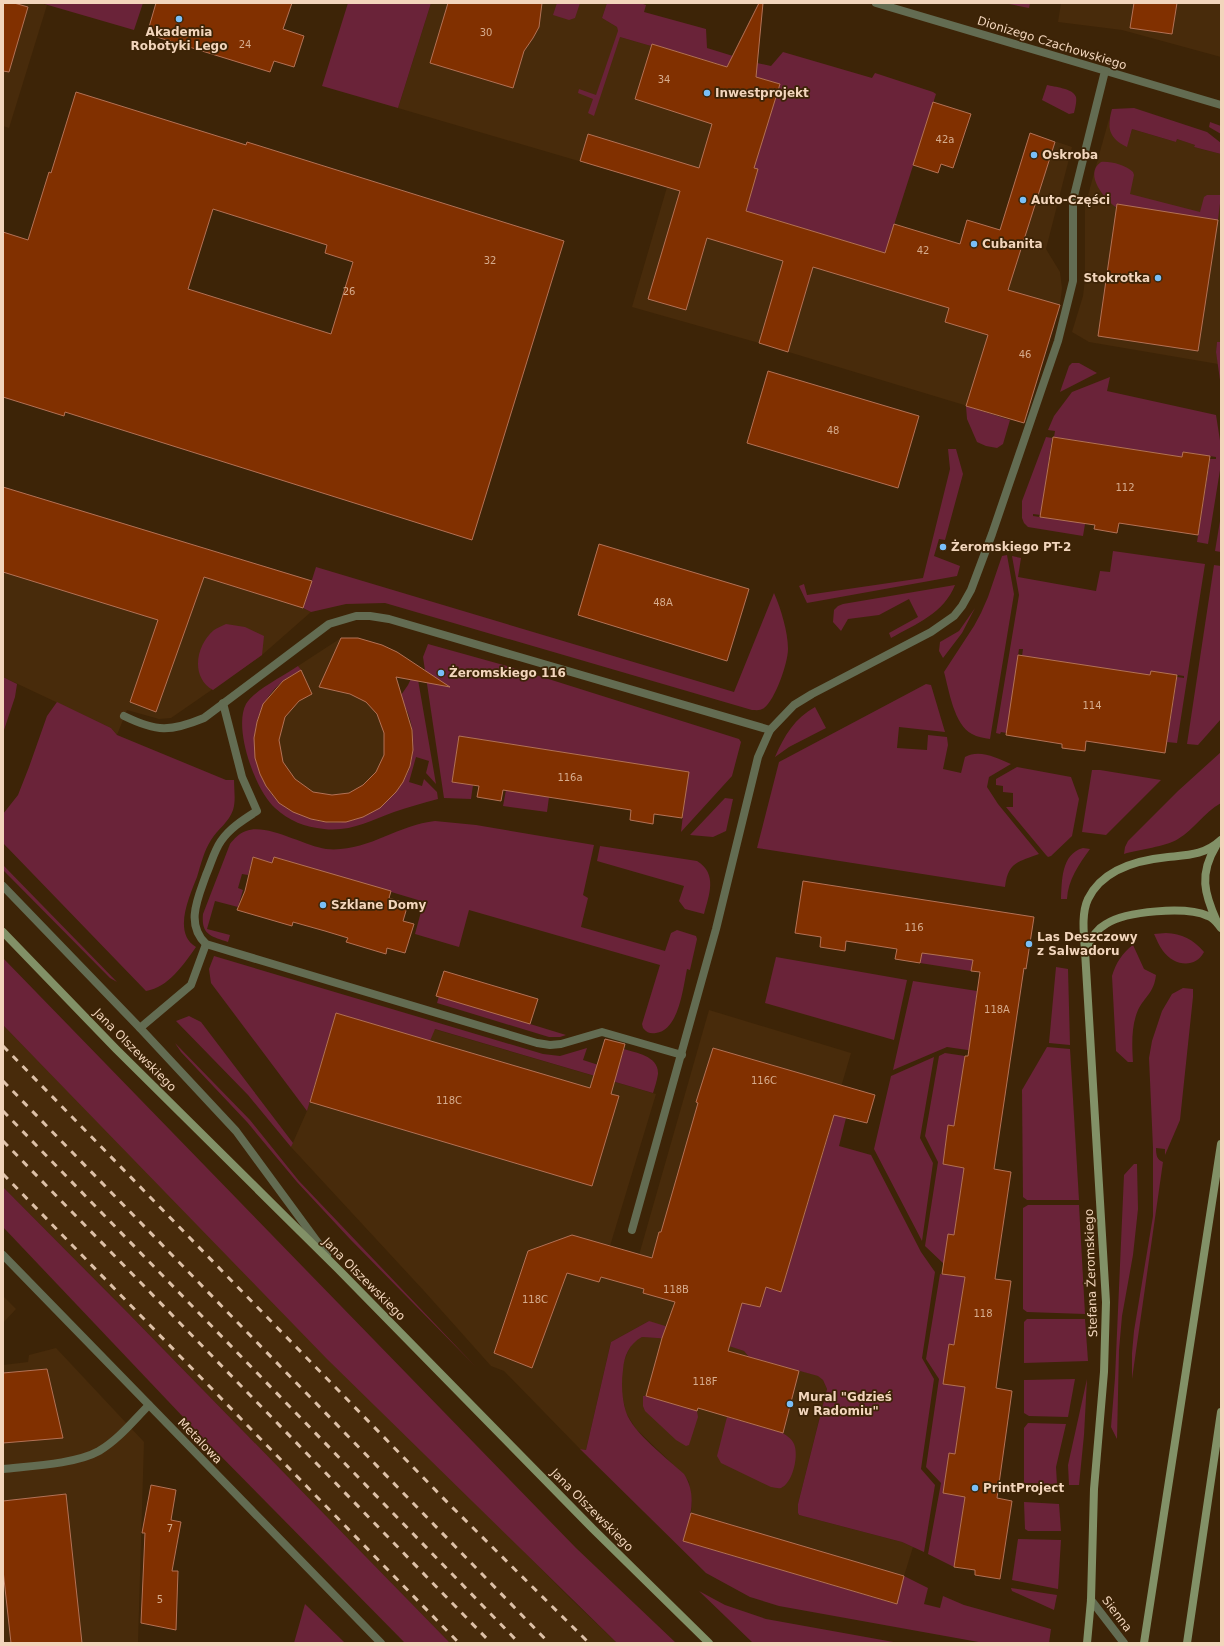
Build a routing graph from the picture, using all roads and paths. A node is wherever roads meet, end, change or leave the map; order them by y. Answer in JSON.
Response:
{"nodes":[{"id":1,"x":876,"y":3,"type":"edge"},
{"id":2,"x":1105,"y":71,"type":"junction"},
{"id":3,"x":1221,"y":106,"type":"edge"},
{"id":4,"x":223,"y":703,"type":"junction"},
{"id":5,"x":124,"y":716,"type":"dead end"},
{"id":6,"x":770,"y":730,"type":"junction"},
{"id":7,"x":1219,"y":842,"type":"edge"},
{"id":8,"x":3,"y":886,"type":"edge"},
{"id":9,"x":1220,"y":925,"type":"edge"},
{"id":10,"x":3,"y":932,"type":"edge"},
{"id":11,"x":206,"y":944,"type":"junction"},
{"id":12,"x":1085,"y":951,"type":"junction"},
{"id":13,"x":140,"y":1028,"type":"junction"},
{"id":14,"x":682,"y":1054,"type":"junction"},
{"id":15,"x":1221,"y":1144,"type":"edge"},
{"id":16,"x":632,"y":1230,"type":"dead end"},
{"id":17,"x":3,"y":1255,"type":"edge"},
{"id":18,"x":337,"y":1268,"type":"junction"},
{"id":19,"x":149,"y":1405,"type":"junction"},
{"id":20,"x":1221,"y":1412,"type":"edge"},
{"id":21,"x":3,"y":1469,"type":"edge"},
{"id":22,"x":1091,"y":1600,"type":"junction"},
{"id":23,"x":381,"y":1643,"type":"edge"},
{"id":24,"x":709,"y":1643,"type":"edge"},
{"id":25,"x":1087,"y":1643,"type":"edge"},
{"id":26,"x":1124,"y":1643,"type":"edge"},
{"id":27,"x":1144,"y":1643,"type":"edge"},
{"id":28,"x":1187,"y":1643,"type":"edge"}],
"edges":[{"from":1,"to":2,"type":"street","name":"Dionizego Czachowskiego"},
{"from":2,"to":3,"type":"street","name":"Dionizego Czachowskiego"},
{"from":2,"to":6,"type":"street"},
{"from":4,"to":5,"type":"street"},
{"from":4,"to":6,"type":"street"},
{"from":4,"to":11,"type":"street"},
{"from":6,"to":14,"type":"street"},
{"from":7,"to":9,"type":"main road","name":"Stefana Żeromskiego"},
{"from":7,"to":12,"type":"main road","name":"Stefana Żeromskiego"},
{"from":8,"to":13,"type":"street"},
{"from":9,"to":12,"type":"main road","name":"Stefana Żeromskiego"},
{"from":10,"to":18,"type":"main road","name":"Jana Olszewskiego"},
{"from":11,"to":13,"type":"street"},
{"from":11,"to":14,"type":"street"},
{"from":12,"to":22,"type":"main road","name":"Stefana Żeromskiego"},
{"from":13,"to":18,"type":"street"},
{"from":14,"to":16,"type":"street"},
{"from":15,"to":27,"type":"main road"},
{"from":17,"to":19,"type":"street","name":"Metalowa"},
{"from":18,"to":24,"type":"main road","name":"Jana Olszewskiego"},
{"from":19,"to":21,"type":"street"},
{"from":19,"to":23,"type":"street","name":"Metalowa"},
{"from":20,"to":28,"type":"main road"},
{"from":22,"to":25,"type":"main road","name":"Stefana Żeromskiego"},
{"from":22,"to":26,"type":"street","name":"Sienna"}]}
